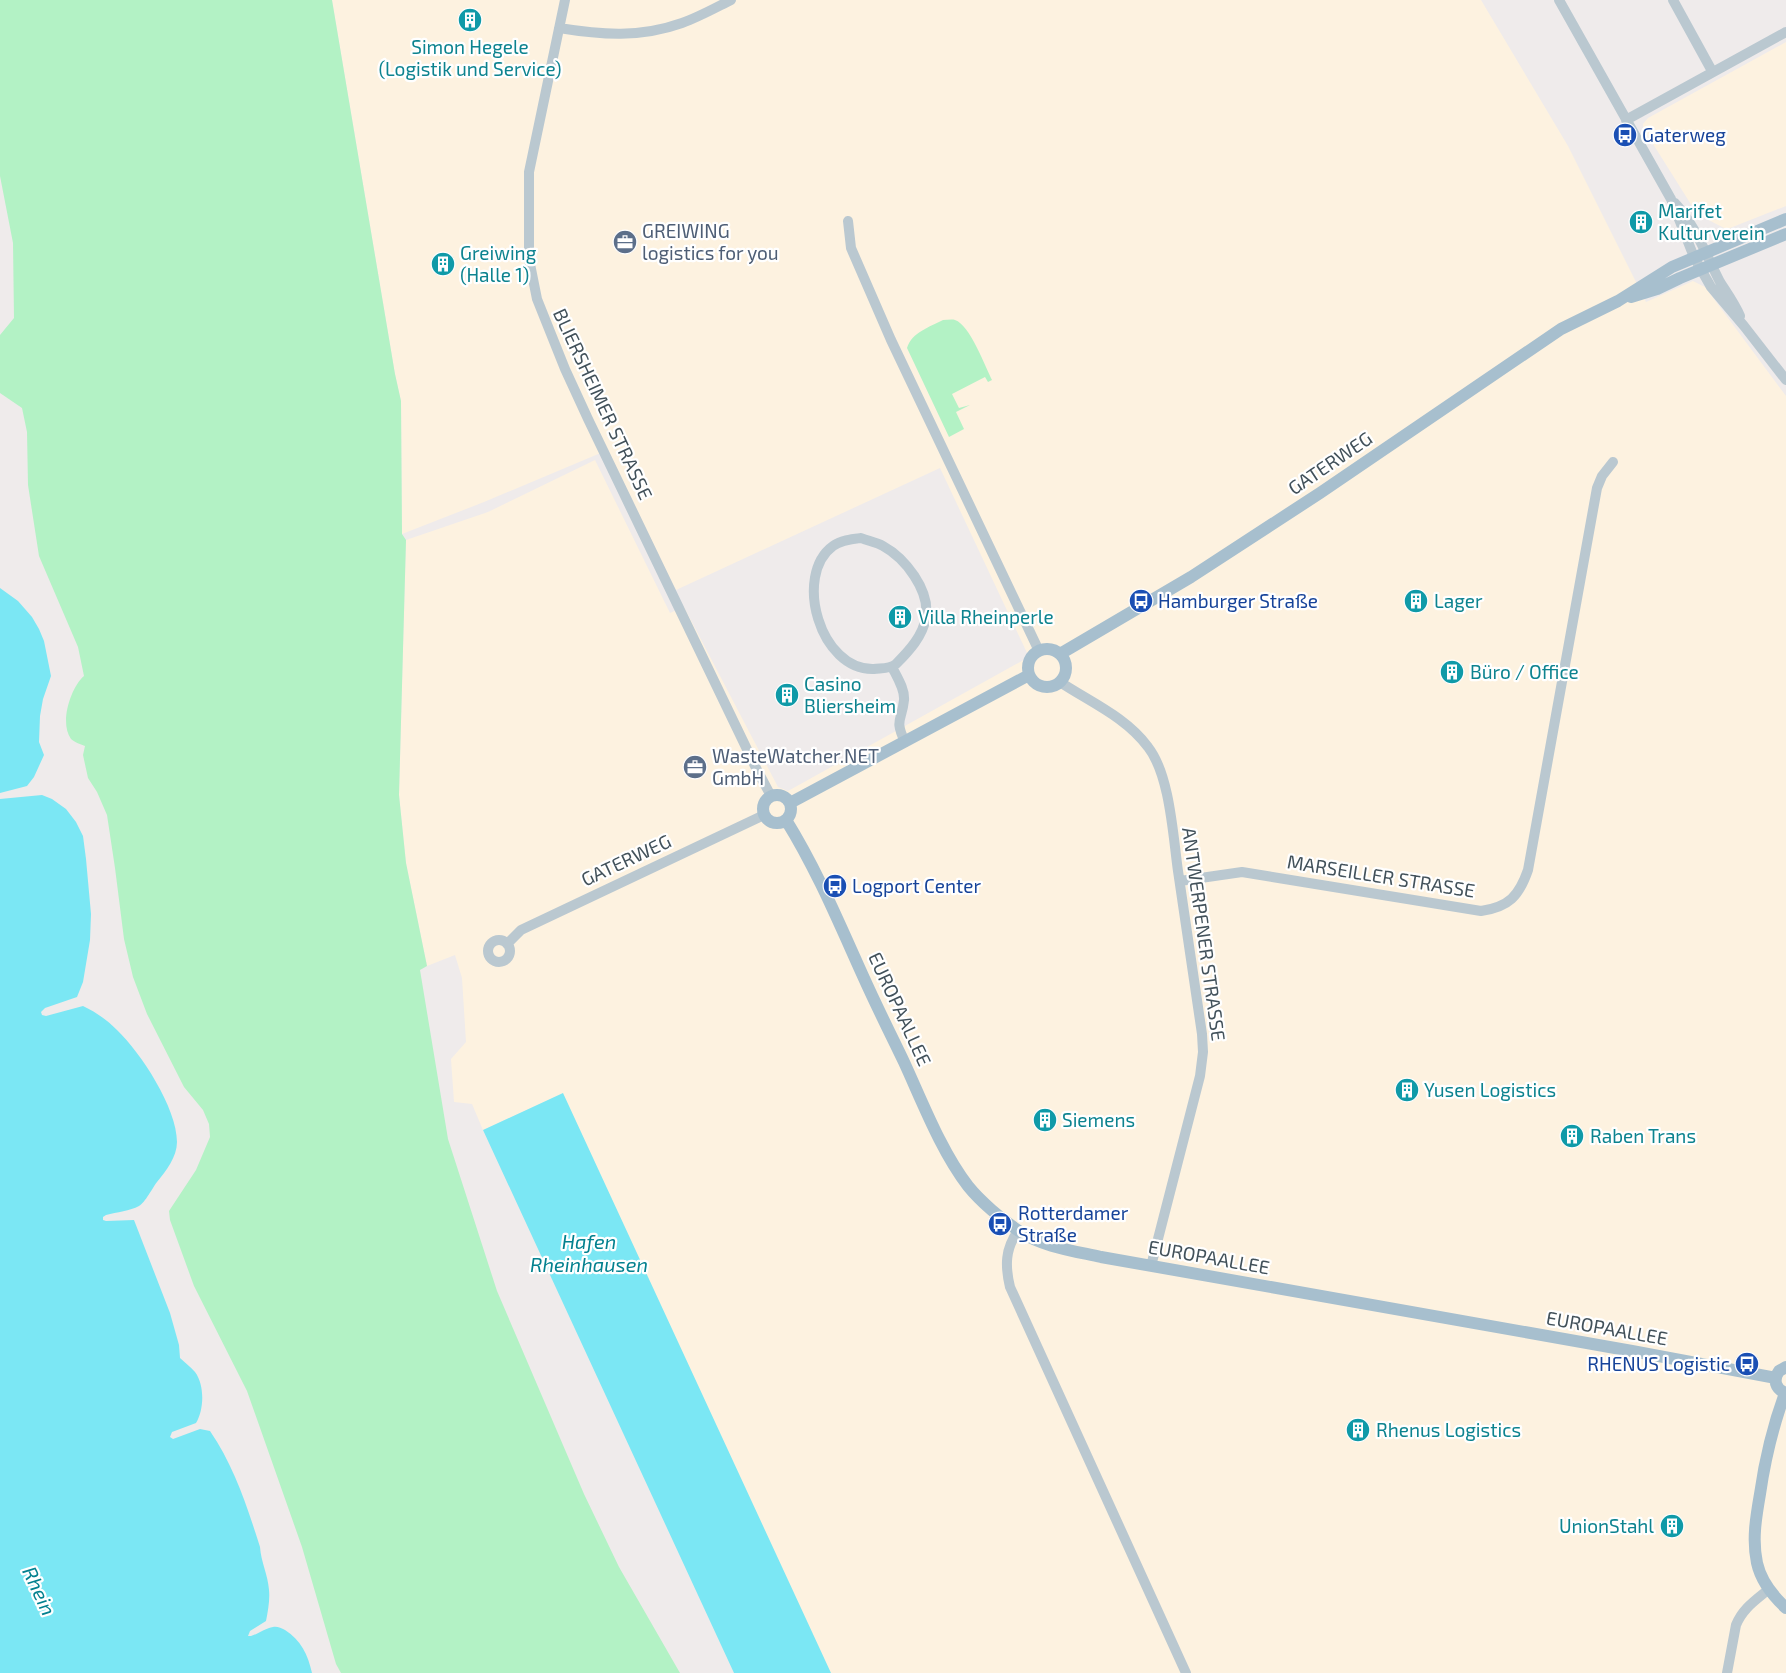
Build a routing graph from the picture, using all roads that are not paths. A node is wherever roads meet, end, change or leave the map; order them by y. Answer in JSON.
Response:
{"nodes":[{"id":1,"x":566,"y":0,"type":"edge"},
{"id":2,"x":731,"y":0,"type":"edge"},
{"id":3,"x":1559,"y":0,"type":"edge"},
{"id":4,"x":1673,"y":0,"type":"edge"},
{"id":5,"x":559,"y":28,"type":"junction"},
{"id":6,"x":1786,"y":32,"type":"edge"},
{"id":7,"x":1712,"y":71,"type":"junction"},
{"id":8,"x":1626,"y":120,"type":"junction"},
{"id":9,"x":1786,"y":219,"type":"edge"},
{"id":10,"x":848,"y":221,"type":"dead end"},
{"id":11,"x":1786,"y":234,"type":"edge"},
{"id":12,"x":1699,"y":255,"type":"junction"},
{"id":13,"x":1706,"y":267,"type":"junction"},
{"id":14,"x":1618,"y":301,"type":"junction"},
{"id":15,"x":1786,"y":380,"type":"edge"},
{"id":16,"x":1613,"y":462,"type":"dead end"},
{"id":17,"x":1039,"y":650,"type":"junction"},
{"id":18,"x":1060,"y":654,"type":"junction"},
{"id":19,"x":892,"y":667,"type":"junction"},
{"id":20,"x":1029,"y":675,"type":"junction"},
{"id":21,"x":1060,"y":682,"type":"junction"},
{"id":22,"x":904,"y":742,"type":"junction"},
{"id":23,"x":771,"y":796,"type":"junction"},
{"id":24,"x":790,"y":804,"type":"junction"},
{"id":25,"x":764,"y":815,"type":"junction"},
{"id":26,"x":786,"y":820,"type":"junction"},
{"id":27,"x":1180,"y":881,"type":"junction"},
{"id":28,"x":507,"y":944,"type":"dead end"},
{"id":29,"x":1018,"y":1231,"type":"junction"},
{"id":30,"x":1151,"y":1266,"type":"junction"},
{"id":31,"x":1786,"y":1367,"type":"edge"},
{"id":32,"x":1776,"y":1378,"type":"junction"},
{"id":33,"x":1785,"y":1393,"type":"edge"},
{"id":34,"x":1769,"y":1589,"type":"junction"},
{"id":35,"x":1786,"y":1608,"type":"edge"},
{"id":36,"x":1186,"y":1673,"type":"edge"},
{"id":37,"x":1727,"y":1673,"type":"edge"}],
"edges":[{"from":1,"to":5,"type":"street","name":"BLIERSHEIMER STRASSE"},
{"from":2,"to":5,"type":"street"},
{"from":3,"to":8,"type":"street"},
{"from":4,"to":7,"type":"street"},
{"from":5,"to":23,"type":"street","name":"BLIERSHEIMER STRASSE"},
{"from":6,"to":7,"type":"street"},
{"from":7,"to":8,"type":"street"},
{"from":8,"to":12,"type":"street"},
{"from":9,"to":12,"type":"main road","name":"GATERWEG"},
{"from":10,"to":17,"type":"street"},
{"from":11,"to":13,"type":"main road","name":"GATERWEG"},
{"from":12,"to":13,"type":"street"},
{"from":12,"to":14,"type":"main road","name":"GATERWEG"},
{"from":13,"to":14,"type":"main road","name":"GATERWEG"},
{"from":13,"to":15,"type":"street"},
{"from":14,"to":18,"type":"main road","name":"GATERWEG"},
{"from":16,"to":27,"type":"street","name":"MARSEILLER STRASSE"},
{"from":17,"to":18,"type":"main road"},
{"from":17,"to":20,"type":"main road"},
{"from":18,"to":21,"type":"main road"},
{"from":19,"to":19,"type":"street"},
{"from":19,"to":22,"type":"street"},
{"from":20,"to":21,"type":"main road"},
{"from":20,"to":22,"type":"main road"},
{"from":21,"to":27,"type":"street","name":"ANTWERPENER STRASSE"},
{"from":22,"to":24,"type":"main road"},
{"from":23,"to":24,"type":"main road"},
{"from":23,"to":25,"type":"main road"},
{"from":24,"to":26,"type":"main road"},
{"from":25,"to":26,"type":"main road"},
{"from":25,"to":28,"type":"street","name":"GATERWEG"},
{"from":26,"to":29,"type":"main road","name":"EUROPAALLEE"},
{"from":27,"to":30,"type":"street","name":"ANTWERPENER STRASSE"},
{"from":29,"to":30,"type":"main road","name":"EUROPAALLEE"},
{"from":29,"to":36,"type":"street"},
{"from":30,"to":32,"type":"main road","name":"EUROPAALLEE"},
{"from":31,"to":32,"type":"main road"},
{"from":32,"to":33,"type":"main road"},
{"from":33,"to":34,"type":"main road"},
{"from":34,"to":35,"type":"main road"},
{"from":34,"to":37,"type":"street"}]}
